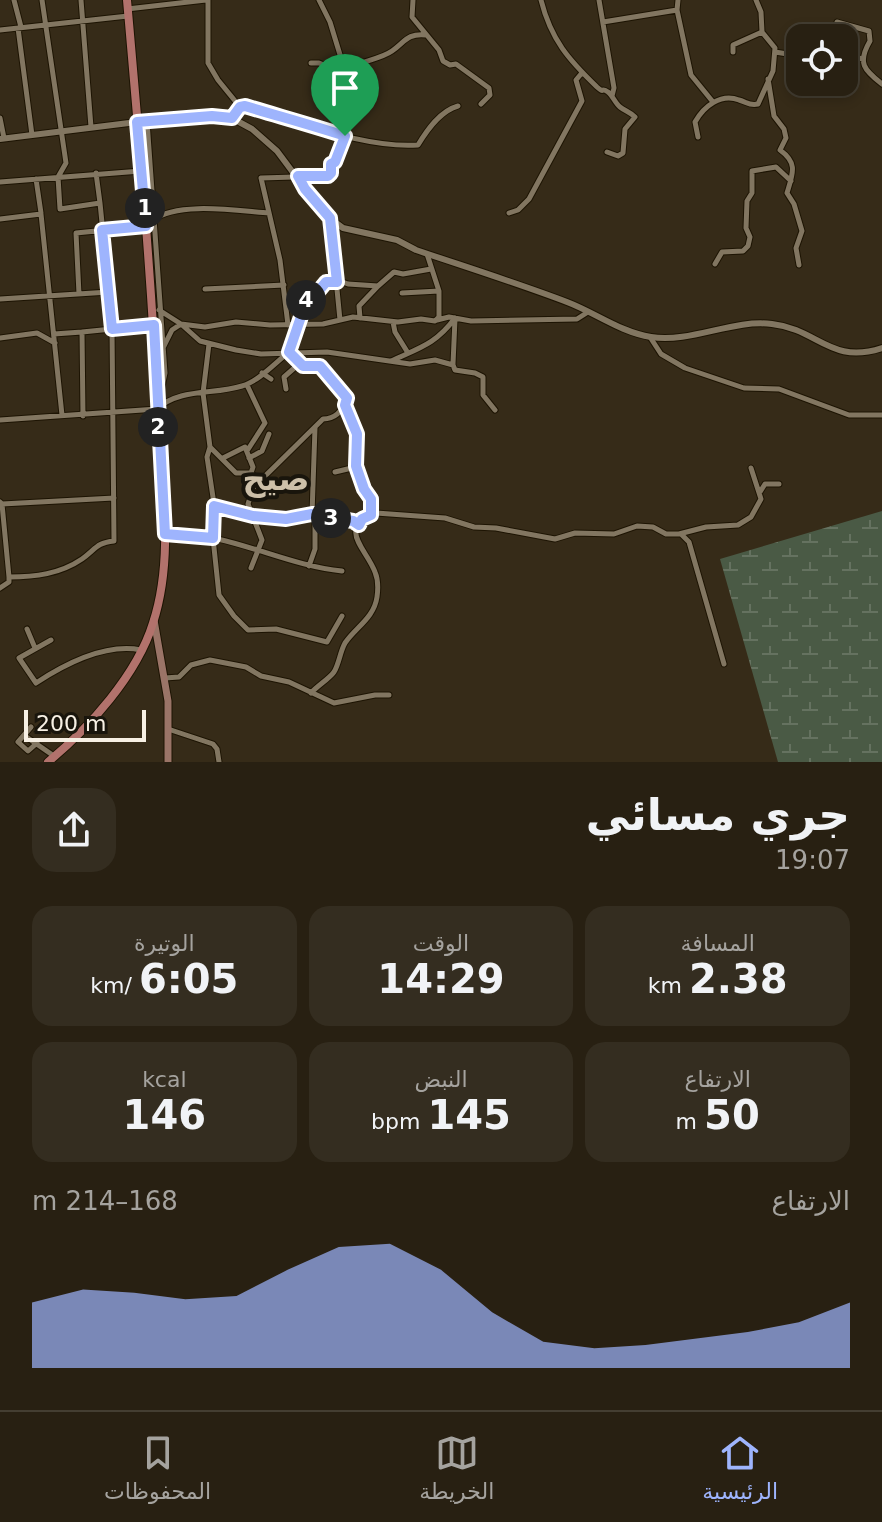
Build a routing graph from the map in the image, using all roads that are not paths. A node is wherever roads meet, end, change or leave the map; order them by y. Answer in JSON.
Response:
{"nodes":[{"id":1,"x":14,"y":0,"type":"edge"},
{"id":2,"x":42,"y":0,"type":"edge"},
{"id":3,"x":81,"y":0,"type":"edge"},
{"id":4,"x":207,"y":0,"type":"edge"},
{"id":5,"x":319,"y":0,"type":"edge"},
{"id":6,"x":413,"y":0,"type":"edge"},
{"id":7,"x":541,"y":0,"type":"edge"},
{"id":8,"x":599,"y":0,"type":"edge"},
{"id":9,"x":678,"y":0,"type":"edge"},
{"id":10,"x":756,"y":0,"type":"edge"},
{"id":11,"x":127,"y":8,"type":"edge"},
{"id":12,"x":677,"y":10,"type":"junction"},
{"id":13,"x":83,"y":20,"type":"junction"},
{"id":14,"x":603,"y":22,"type":"junction"},
{"id":15,"x":837,"y":22,"type":"dead end"},
{"id":16,"x":48,"y":26,"type":"junction"},
{"id":17,"x":20,"y":28,"type":"junction"},
{"id":18,"x":0,"y":30,"type":"edge"},
{"id":19,"x":762,"y":32,"type":"junction"},
{"id":20,"x":426,"y":35,"type":"junction"},
{"id":21,"x":733,"y":52,"type":"dead end"},
{"id":22,"x":775,"y":52,"type":"junction"},
{"id":23,"x":786,"y":54,"type":"edge"},
{"id":24,"x":858,"y":58,"type":"edge"},
{"id":25,"x":863,"y":59,"type":"junction"},
{"id":26,"x":343,"y":62,"type":"junction"},
{"id":27,"x":359,"y":62,"type":"junction"},
{"id":28,"x":311,"y":63,"type":"dead end"},
{"id":29,"x":581,"y":74,"type":"junction"},
{"id":30,"x":768,"y":79,"type":"junction"},
{"id":31,"x":882,"y":84,"type":"edge"},
{"id":32,"x":612,"y":96,"type":"junction"},
{"id":33,"x":361,"y":102,"type":"dead end"},
{"id":34,"x":713,"y":102,"type":"junction"},
{"id":35,"x":481,"y":104,"type":"dead end"},
{"id":36,"x":458,"y":106,"type":"dead end"},
{"id":37,"x":240,"y":107,"type":"junction"},
{"id":38,"x":0,"y":118,"type":"edge"},
{"id":39,"x":232,"y":118,"type":"junction"},
{"id":40,"x":142,"y":121,"type":"junction"},
{"id":41,"x":91,"y":127,"type":"junction"},
{"id":42,"x":63,"y":131,"type":"junction"},
{"id":43,"x":32,"y":135,"type":"junction"},
{"id":44,"x":345,"y":136,"type":"junction"},
{"id":45,"x":698,"y":137,"type":"dead end"},
{"id":46,"x":2,"y":138,"type":"edge"},
{"id":47,"x":607,"y":152,"type":"dead end"},
{"id":48,"x":142,"y":171,"type":"junction"},
{"id":49,"x":96,"y":173,"type":"junction"},
{"id":50,"x":298,"y":176,"type":"junction"},
{"id":51,"x":58,"y":177,"type":"junction"},
{"id":52,"x":36,"y":179,"type":"junction"},
{"id":53,"x":791,"y":181,"type":"junction"},
{"id":54,"x":0,"y":182,"type":"edge"},
{"id":55,"x":100,"y":203,"type":"junction"},
{"id":56,"x":269,"y":213,"type":"junction"},
{"id":57,"x":509,"y":213,"type":"dead end"},
{"id":58,"x":41,"y":214,"type":"junction"},
{"id":59,"x":330,"y":218,"type":"junction"},
{"id":60,"x":0,"y":219,"type":"edge"},
{"id":61,"x":150,"y":223,"type":"junction"},
{"id":62,"x":102,"y":230,"type":"junction"},
{"id":63,"x":427,"y":254,"type":"junction"},
{"id":64,"x":715,"y":264,"type":"dead end"},
{"id":65,"x":799,"y":265,"type":"dead end"},
{"id":66,"x":431,"y":269,"type":"junction"},
{"id":67,"x":337,"y":281,"type":"junction"},
{"id":68,"x":284,"y":285,"type":"junction"},
{"id":69,"x":379,"y":285,"type":"junction"},
{"id":70,"x":205,"y":289,"type":"dead end"},
{"id":71,"x":439,"y":291,"type":"junction"},
{"id":72,"x":109,"y":292,"type":"junction"},
{"id":73,"x":402,"y":293,"type":"dead end"},
{"id":74,"x":79,"y":294,"type":"junction"},
{"id":75,"x":50,"y":295,"type":"junction"},
{"id":76,"x":0,"y":299,"type":"edge"},
{"id":77,"x":159,"y":310,"type":"junction"},
{"id":78,"x":588,"y":312,"type":"junction"},
{"id":79,"x":360,"y":318,"type":"junction"},
{"id":80,"x":455,"y":318,"type":"junction"},
{"id":81,"x":340,"y":320,"type":"junction"},
{"id":82,"x":437,"y":320,"type":"junction"},
{"id":83,"x":393,"y":322,"type":"junction"},
{"id":84,"x":181,"y":324,"type":"junction"},
{"id":85,"x":154,"y":325,"type":"junction"},
{"id":86,"x":288,"y":325,"type":"junction"},
{"id":87,"x":298,"y":325,"type":"junction"},
{"id":88,"x":112,"y":329,"type":"junction"},
{"id":89,"x":54,"y":331,"type":"junction"},
{"id":90,"x":82,"y":332,"type":"junction"},
{"id":91,"x":37,"y":333,"type":"junction"},
{"id":92,"x":650,"y":336,"type":"junction"},
{"id":93,"x":0,"y":338,"type":"edge"},
{"id":94,"x":55,"y":343,"type":"junction"},
{"id":95,"x":209,"y":344,"type":"junction"},
{"id":96,"x":163,"y":348,"type":"junction"},
{"id":97,"x":882,"y":348,"type":"edge"},
{"id":98,"x":290,"y":352,"type":"junction"},
{"id":99,"x":408,"y":353,"type":"junction"},
{"id":100,"x":390,"y":362,"type":"junction"},
{"id":101,"x":300,"y":363,"type":"junction"},
{"id":102,"x":453,"y":365,"type":"junction"},
{"id":103,"x":262,"y":373,"type":"junction"},
{"id":104,"x":271,"y":379,"type":"dead end"},
{"id":105,"x":247,"y":385,"type":"junction"},
{"id":106,"x":286,"y":389,"type":"dead end"},
{"id":107,"x":203,"y":393,"type":"junction"},
{"id":108,"x":345,"y":405,"type":"junction"},
{"id":109,"x":157,"y":409,"type":"junction"},
{"id":110,"x":495,"y":410,"type":"dead end"},
{"id":111,"x":112,"y":413,"type":"junction"},
{"id":112,"x":62,"y":415,"type":"junction"},
{"id":113,"x":882,"y":415,"type":"edge"},
{"id":114,"x":83,"y":416,"type":"junction"},
{"id":115,"x":0,"y":422,"type":"edge"},
{"id":116,"x":315,"y":427,"type":"junction"},
{"id":117,"x":269,"y":434,"type":"dead end"},
{"id":118,"x":210,"y":447,"type":"junction"},
{"id":119,"x":247,"y":451,"type":"junction"},
{"id":120,"x":223,"y":458,"type":"junction"},
{"id":121,"x":249,"y":458,"type":"junction"},
{"id":122,"x":356,"y":467,"type":"junction"},
{"id":123,"x":751,"y":468,"type":"dead end"},
{"id":124,"x":335,"y":472,"type":"dead end"},
{"id":125,"x":251,"y":473,"type":"junction"},
{"id":126,"x":260,"y":481,"type":"junction"},
{"id":127,"x":779,"y":484,"type":"dead end"},
{"id":128,"x":759,"y":492,"type":"junction"},
{"id":129,"x":114,"y":498,"type":"junction"},
{"id":130,"x":1,"y":503,"type":"edge"},
{"id":131,"x":214,"y":506,"type":"junction"},
{"id":132,"x":313,"y":515,"type":"junction"},
{"id":133,"x":371,"y":515,"type":"junction"},
{"id":134,"x":253,"y":516,"type":"junction"},
{"id":135,"x":359,"y":525,"type":"junction"},
{"id":136,"x":681,"y":533,"type":"junction"},
{"id":137,"x":165,"y":534,"type":"junction"},
{"id":138,"x":213,"y":538,"type":"junction"},
{"id":139,"x":258,"y":549,"type":"junction"},
{"id":140,"x":309,"y":566,"type":"junction"},
{"id":141,"x":251,"y":568,"type":"dead end"},
{"id":142,"x":342,"y":571,"type":"dead end"},
{"id":143,"x":9,"y":577,"type":"junction"},
{"id":144,"x":0,"y":588,"type":"edge"},
{"id":145,"x":342,"y":616,"type":"dead end"},
{"id":146,"x":154,"y":620,"type":"junction"},
{"id":147,"x":27,"y":629,"type":"dead end"},
{"id":148,"x":51,"y":640,"type":"dead end"},
{"id":149,"x":35,"y":648,"type":"junction"},
{"id":150,"x":142,"y":650,"type":"junction"},
{"id":151,"x":724,"y":664,"type":"dead end"},
{"id":152,"x":165,"y":678,"type":"junction"},
{"id":153,"x":311,"y":693,"type":"junction"},
{"id":154,"x":389,"y":695,"type":"dead end"},
{"id":155,"x":31,"y":727,"type":"dead end"},
{"id":156,"x":168,"y":729,"type":"junction"},
{"id":157,"x":25,"y":736,"type":"junction"},
{"id":158,"x":37,"y":743,"type":"junction"},
{"id":159,"x":51,"y":759,"type":"edge"},
{"id":160,"x":168,"y":762,"type":"edge"},
{"id":161,"x":219,"y":762,"type":"edge"}],
"edges":[{"from":1,"to":17,"type":"street"},
{"from":2,"to":16,"type":"street"},
{"from":3,"to":13,"type":"street"},
{"from":4,"to":11,"type":"street"},
{"from":4,"to":37,"type":"street"},
{"from":5,"to":26,"type":"street"},
{"from":6,"to":20,"type":"street"},
{"from":7,"to":29,"type":"street"},
{"from":8,"to":14,"type":"street"},
{"from":9,"to":12,"type":"street"},
{"from":10,"to":19,"type":"street"},
{"from":11,"to":13,"type":"street"},
{"from":11,"to":40,"type":"main road"},
{"from":12,"to":14,"type":"street"},
{"from":12,"to":34,"type":"street"},
{"from":13,"to":16,"type":"street"},
{"from":13,"to":41,"type":"street"},
{"from":14,"to":32,"type":"street"},
{"from":15,"to":25,"type":"street"},
{"from":16,"to":17,"type":"street"},
{"from":16,"to":42,"type":"street"},
{"from":17,"to":18,"type":"street"},
{"from":17,"to":43,"type":"street"},
{"from":19,"to":21,"type":"street"},
{"from":19,"to":22,"type":"street"},
{"from":20,"to":27,"type":"street"},
{"from":20,"to":35,"type":"street"},
{"from":22,"to":23,"type":"street"},
{"from":22,"to":30,"type":"street"},
{"from":24,"to":25,"type":"street"},
{"from":25,"to":31,"type":"street"},
{"from":26,"to":27,"type":"street"},
{"from":26,"to":28,"type":"street"},
{"from":27,"to":33,"type":"street"},
{"from":29,"to":32,"type":"street"},
{"from":29,"to":57,"type":"street"},
{"from":30,"to":34,"type":"street"},
{"from":30,"to":53,"type":"street"},
{"from":32,"to":47,"type":"street"},
{"from":34,"to":45,"type":"street"},
{"from":36,"to":44,"type":"street"},
{"from":37,"to":39,"type":"street"},
{"from":37,"to":44,"type":"street"},
{"from":38,"to":46,"type":"street"},
{"from":39,"to":40,"type":"street"},
{"from":39,"to":50,"type":"street"},
{"from":40,"to":41,"type":"street"},
{"from":40,"to":48,"type":"main road"},
{"from":40,"to":61,"type":"street"},
{"from":41,"to":42,"type":"street"},
{"from":42,"to":43,"type":"street"},
{"from":42,"to":51,"type":"street"},
{"from":43,"to":46,"type":"street"},
{"from":44,"to":50,"type":"street"},
{"from":48,"to":49,"type":"street"},
{"from":48,"to":61,"type":"main road"},
{"from":49,"to":51,"type":"street"},
{"from":49,"to":55,"type":"street"},
{"from":50,"to":56,"type":"street"},
{"from":50,"to":59,"type":"street"},
{"from":51,"to":52,"type":"street"},
{"from":51,"to":55,"type":"street"},
{"from":52,"to":54,"type":"street"},
{"from":52,"to":58,"type":"street"},
{"from":53,"to":64,"type":"street"},
{"from":53,"to":65,"type":"street"},
{"from":55,"to":62,"type":"street"},
{"from":56,"to":61,"type":"street"},
{"from":56,"to":68,"type":"street"},
{"from":58,"to":60,"type":"street"},
{"from":58,"to":75,"type":"street"},
{"from":59,"to":63,"type":"street"},
{"from":59,"to":67,"type":"street"},
{"from":61,"to":62,"type":"street"},
{"from":61,"to":77,"type":"street"},
{"from":61,"to":85,"type":"main road"},
{"from":62,"to":72,"type":"street"},
{"from":62,"to":74,"type":"street"},
{"from":63,"to":66,"type":"street"},
{"from":63,"to":78,"type":"street"},
{"from":66,"to":69,"type":"street"},
{"from":66,"to":71,"type":"street"},
{"from":67,"to":69,"type":"street"},
{"from":67,"to":81,"type":"street"},
{"from":67,"to":87,"type":"street"},
{"from":68,"to":70,"type":"street"},
{"from":68,"to":86,"type":"street"},
{"from":69,"to":79,"type":"street"},
{"from":71,"to":73,"type":"street"},
{"from":71,"to":82,"type":"street"},
{"from":72,"to":74,"type":"street"},
{"from":72,"to":88,"type":"street"},
{"from":74,"to":75,"type":"street"},
{"from":75,"to":76,"type":"street"},
{"from":75,"to":89,"type":"street"},
{"from":77,"to":84,"type":"street"},
{"from":77,"to":96,"type":"street"},
{"from":78,"to":80,"type":"street"},
{"from":78,"to":92,"type":"street"},
{"from":79,"to":81,"type":"street"},
{"from":79,"to":83,"type":"street"},
{"from":80,"to":82,"type":"street"},
{"from":80,"to":99,"type":"street"},
{"from":80,"to":102,"type":"street"},
{"from":81,"to":87,"type":"street"},
{"from":82,"to":83,"type":"street"},
{"from":83,"to":99,"type":"street"},
{"from":84,"to":86,"type":"street"},
{"from":84,"to":95,"type":"street"},
{"from":84,"to":96,"type":"street"},
{"from":85,"to":88,"type":"street"},
{"from":85,"to":109,"type":"main road"},
{"from":86,"to":87,"type":"street"},
{"from":87,"to":98,"type":"street"},
{"from":88,"to":90,"type":"street"},
{"from":88,"to":111,"type":"street"},
{"from":89,"to":90,"type":"street"},
{"from":89,"to":91,"type":"street"},
{"from":89,"to":94,"type":"street"},
{"from":90,"to":114,"type":"street"},
{"from":91,"to":93,"type":"street"},
{"from":91,"to":94,"type":"street"},
{"from":92,"to":97,"type":"street"},
{"from":92,"to":113,"type":"street"},
{"from":94,"to":112,"type":"street"},
{"from":95,"to":98,"type":"street"},
{"from":95,"to":107,"type":"street"},
{"from":96,"to":109,"type":"street"},
{"from":98,"to":100,"type":"street"},
{"from":98,"to":101,"type":"street"},
{"from":98,"to":103,"type":"street"},
{"from":99,"to":100,"type":"street"},
{"from":100,"to":102,"type":"street"},
{"from":101,"to":106,"type":"street"},
{"from":101,"to":108,"type":"street"},
{"from":102,"to":110,"type":"street"},
{"from":103,"to":104,"type":"street"},
{"from":103,"to":105,"type":"street"},
{"from":105,"to":107,"type":"street"},
{"from":105,"to":119,"type":"street"},
{"from":107,"to":109,"type":"street"},
{"from":107,"to":118,"type":"street"},
{"from":108,"to":116,"type":"street"},
{"from":108,"to":122,"type":"street"},
{"from":109,"to":111,"type":"street"},
{"from":109,"to":137,"type":"main road"},
{"from":111,"to":114,"type":"street"},
{"from":111,"to":129,"type":"street"},
{"from":112,"to":114,"type":"street"},
{"from":112,"to":115,"type":"street"},
{"from":116,"to":126,"type":"street"},
{"from":116,"to":132,"type":"street"},
{"from":117,"to":121,"type":"street"},
{"from":118,"to":120,"type":"street"},
{"from":118,"to":131,"type":"street"},
{"from":119,"to":120,"type":"street"},
{"from":119,"to":121,"type":"street"},
{"from":120,"to":125,"type":"street"},
{"from":121,"to":125,"type":"street"},
{"from":122,"to":124,"type":"street"},
{"from":122,"to":133,"type":"street"},
{"from":123,"to":128,"type":"street"},
{"from":125,"to":126,"type":"street"},
{"from":126,"to":134,"type":"street"},
{"from":127,"to":128,"type":"street"},
{"from":128,"to":136,"type":"street"},
{"from":129,"to":130,"type":"street"},
{"from":129,"to":143,"type":"street"},
{"from":130,"to":143,"type":"street"},
{"from":131,"to":134,"type":"street"},
{"from":131,"to":138,"type":"street"},
{"from":132,"to":134,"type":"street"},
{"from":132,"to":135,"type":"street"},
{"from":132,"to":140,"type":"street"},
{"from":133,"to":135,"type":"street"},
{"from":133,"to":136,"type":"street"},
{"from":134,"to":139,"type":"street"},
{"from":135,"to":153,"type":"street"},
{"from":136,"to":151,"type":"street"},
{"from":137,"to":138,"type":"street"},
{"from":137,"to":146,"type":"main road"},
{"from":138,"to":139,"type":"street"},
{"from":138,"to":145,"type":"street"},
{"from":139,"to":140,"type":"street"},
{"from":139,"to":141,"type":"street"},
{"from":140,"to":142,"type":"street"},
{"from":143,"to":144,"type":"street"},
{"from":146,"to":150,"type":"main road"},
{"from":146,"to":152,"type":"main road"},
{"from":147,"to":149,"type":"street"},
{"from":148,"to":149,"type":"street"},
{"from":149,"to":150,"type":"street"},
{"from":150,"to":159,"type":"main road"},
{"from":152,"to":153,"type":"street"},
{"from":152,"to":156,"type":"main road"},
{"from":153,"to":154,"type":"street"},
{"from":155,"to":157,"type":"street"},
{"from":156,"to":160,"type":"main road"},
{"from":156,"to":161,"type":"street"},
{"from":157,"to":158,"type":"street"},
{"from":157,"to":158,"type":"street"},
{"from":158,"to":159,"type":"street"}]}
